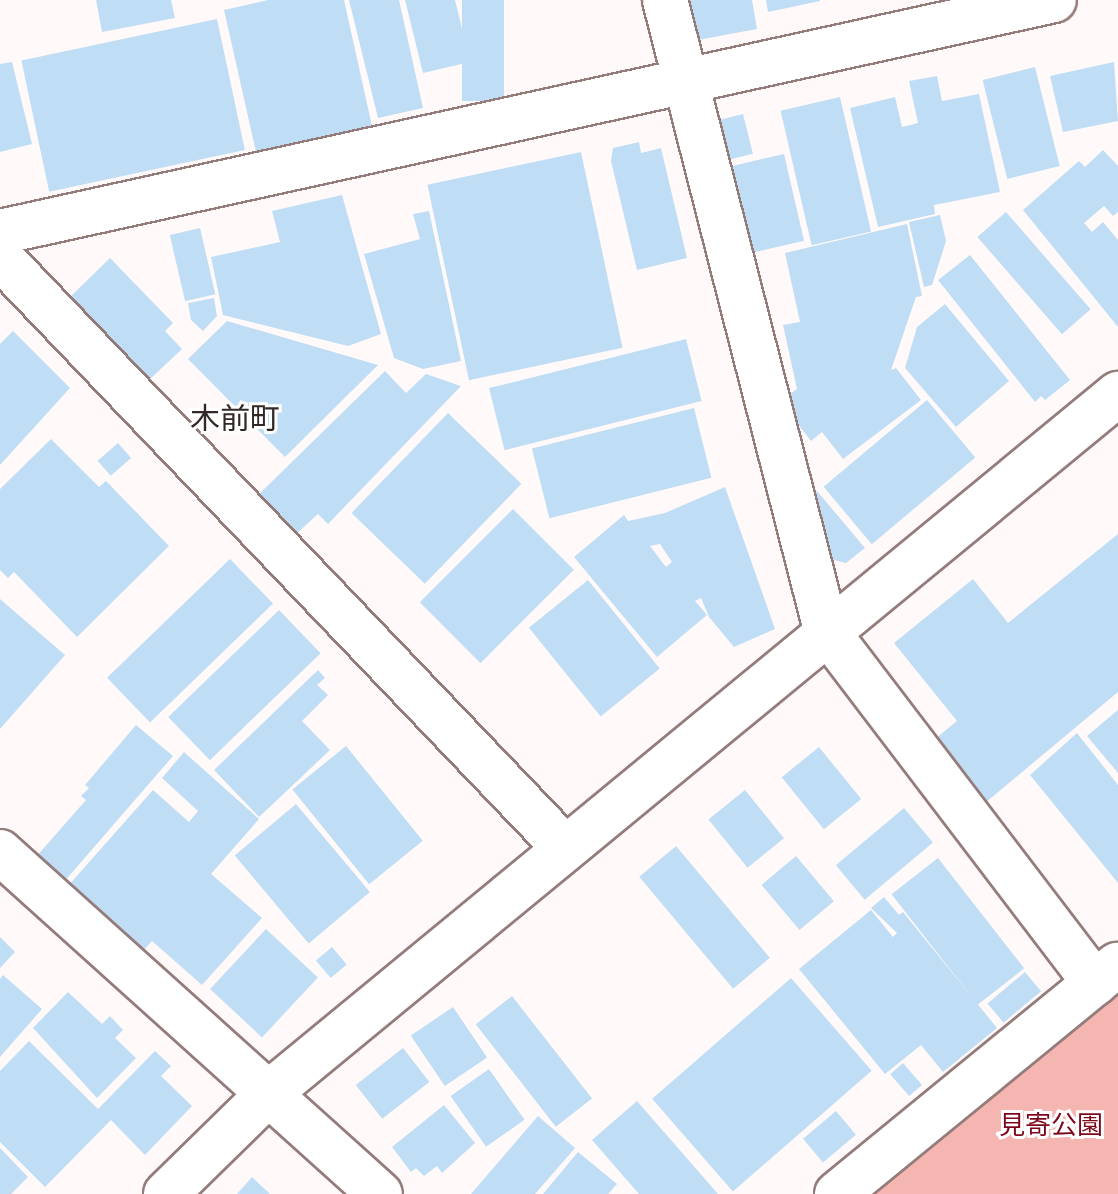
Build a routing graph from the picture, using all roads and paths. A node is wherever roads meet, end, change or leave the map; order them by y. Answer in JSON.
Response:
{"nodes":[{"id":1,"x":665,"y":0,"type":"edge"},
{"id":2,"x":1054,"y":0,"type":"edge"},
{"id":3,"x":685,"y":81,"type":"junction"},
{"id":4,"x":0,"y":232,"type":"edge"},
{"id":5,"x":0,"y":257,"type":"edge"},
{"id":6,"x":1118,"y":394,"type":"edge"},
{"id":7,"x":826,"y":630,"type":"junction"},
{"id":8,"x":564,"y":847,"type":"junction"},
{"id":9,"x":0,"y":852,"type":"edge"},
{"id":10,"x":1106,"y":974,"type":"edge"},
{"id":11,"x":269,"y":1093,"type":"junction"},
{"id":12,"x":166,"y":1194,"type":"edge"},
{"id":13,"x":380,"y":1194,"type":"edge"},
{"id":14,"x":837,"y":1194,"type":"edge"}],
"edges":[{"from":1,"to":3,"type":"street"},
{"from":2,"to":3,"type":"street"},
{"from":3,"to":4,"type":"street"},
{"from":3,"to":7,"type":"street"},
{"from":5,"to":8,"type":"street"},
{"from":6,"to":7,"type":"street"},
{"from":7,"to":8,"type":"street"},
{"from":7,"to":10,"type":"street"},
{"from":8,"to":11,"type":"street"},
{"from":9,"to":11,"type":"street"},
{"from":10,"to":14,"type":"street"},
{"from":11,"to":12,"type":"street"},
{"from":11,"to":13,"type":"street"}]}
